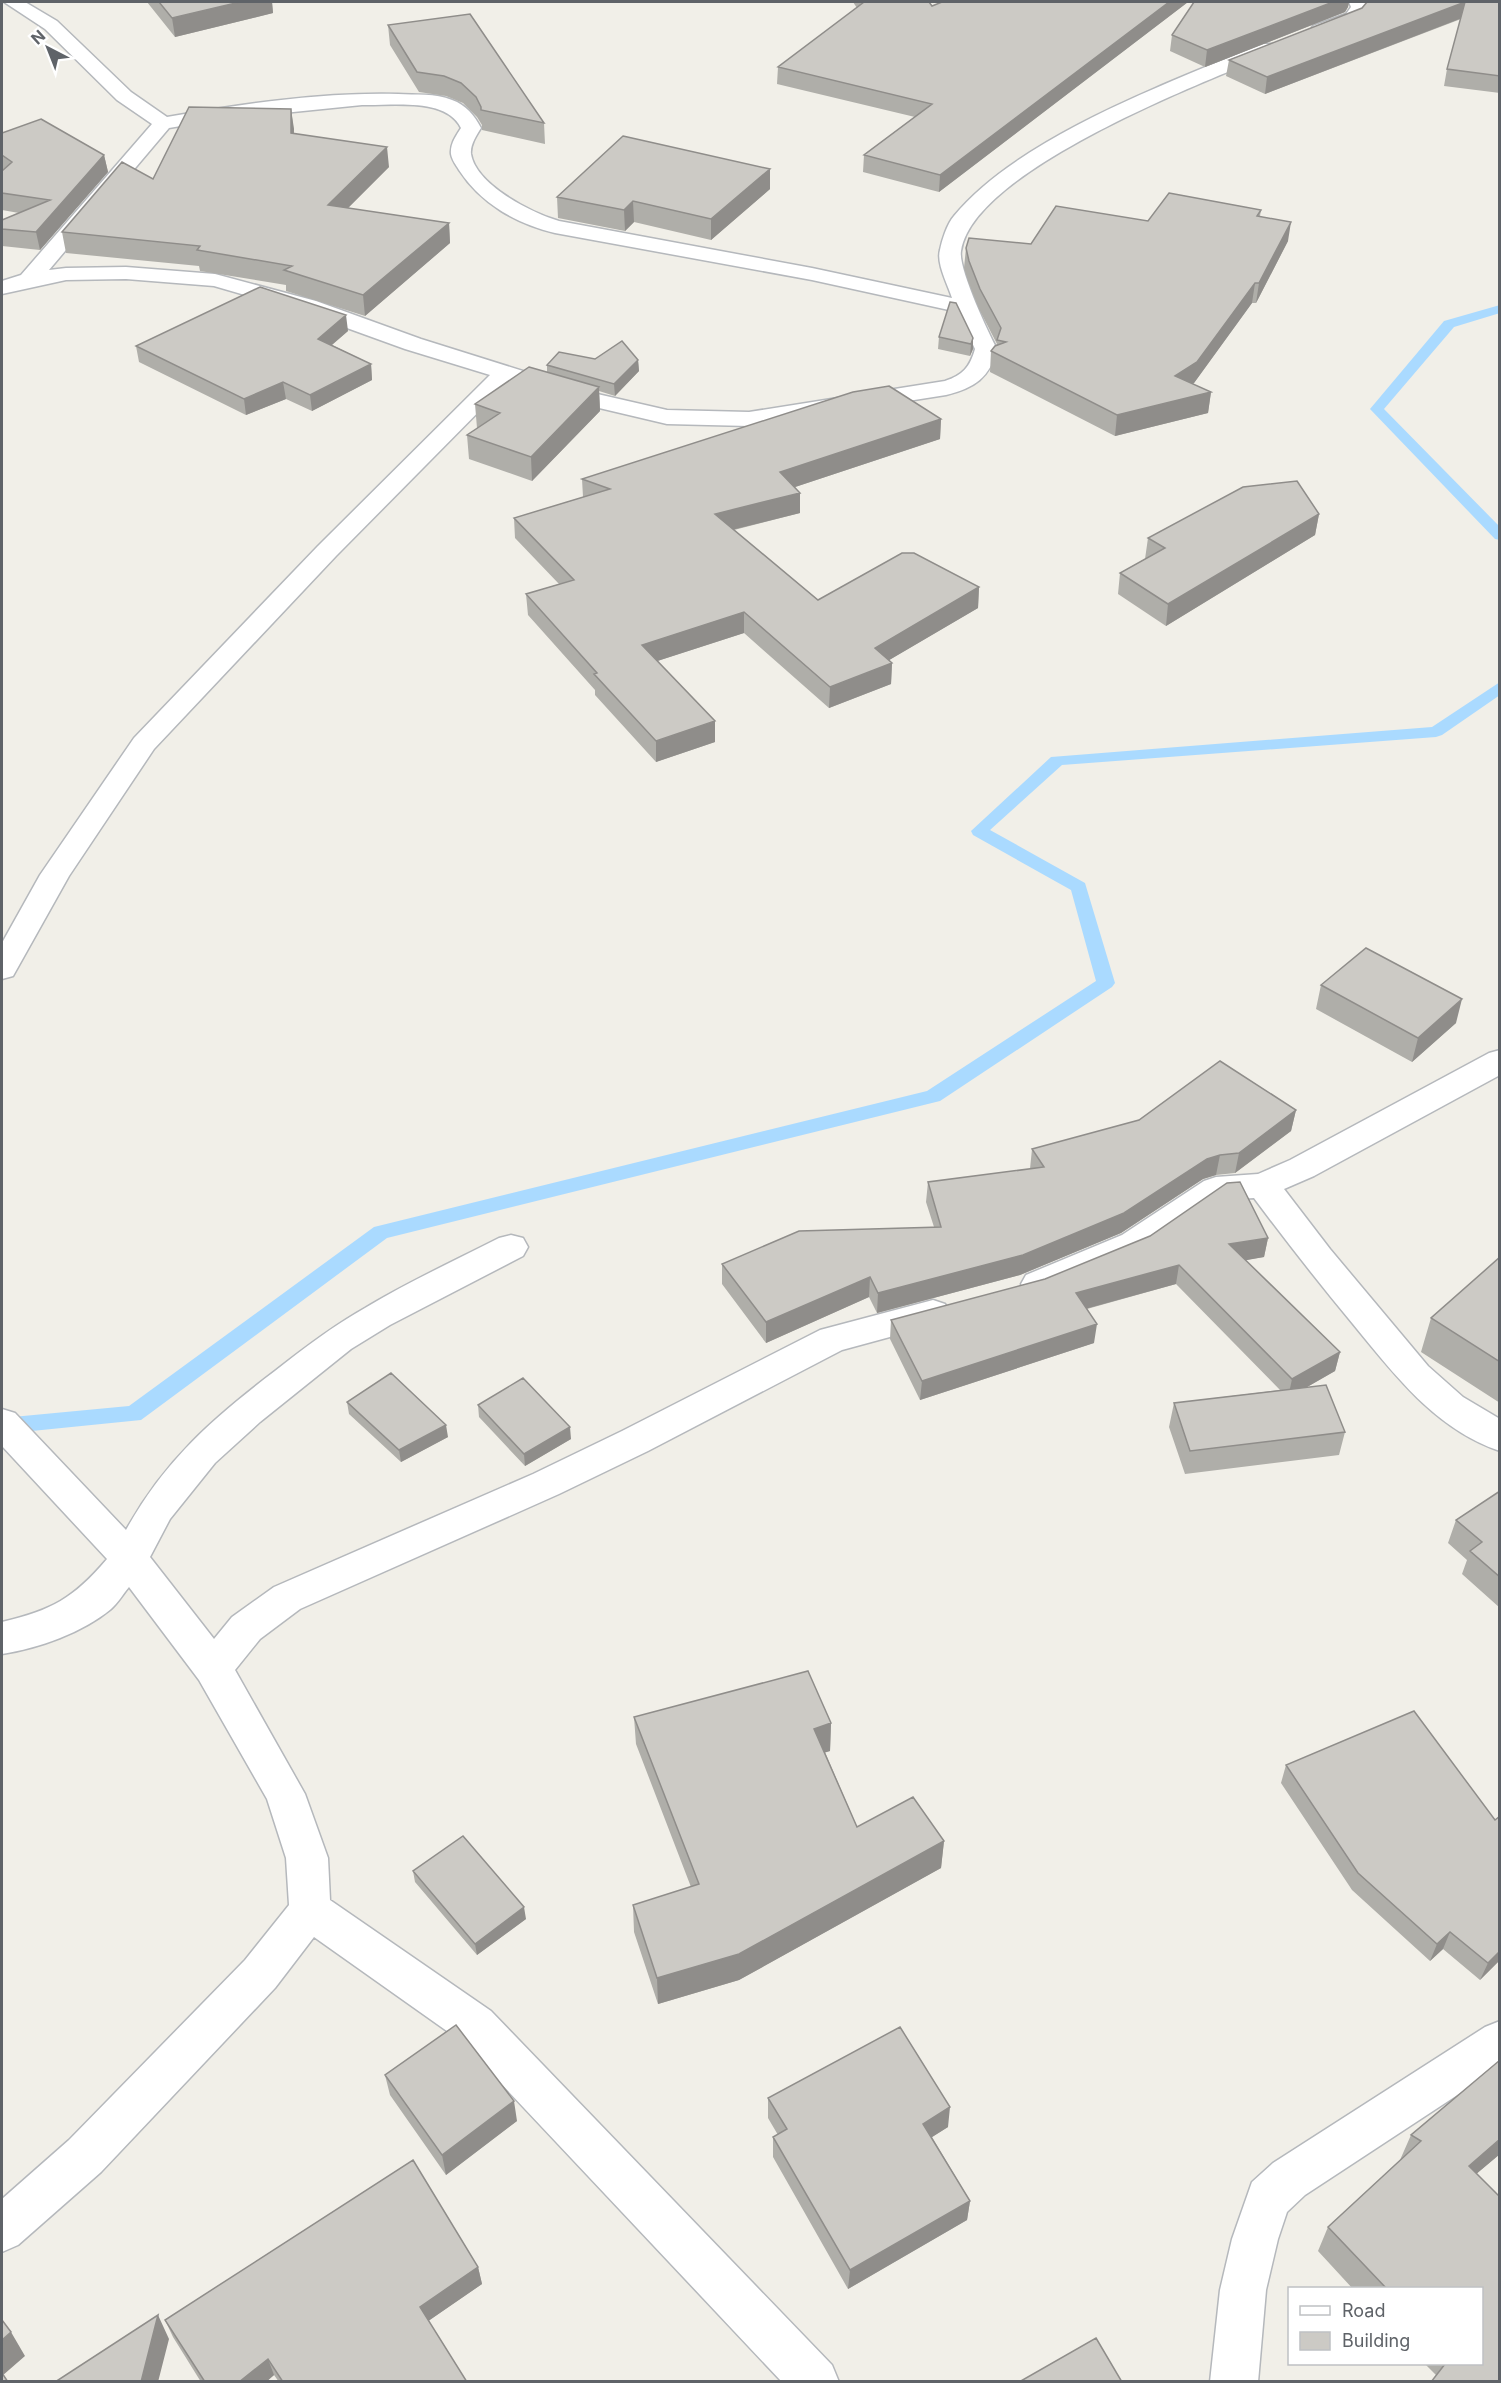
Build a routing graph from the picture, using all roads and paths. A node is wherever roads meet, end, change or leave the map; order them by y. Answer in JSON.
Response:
{"nodes":[{"id":1,"x":13,"y":2,"type":"edge"},
{"id":2,"x":1358,"y":2,"type":"edge"},
{"id":3,"x":163,"y":123,"type":"junction"},
{"id":4,"x":29,"y":280,"type":"junction"},
{"id":5,"x":2,"y":288,"type":"edge"},
{"id":6,"x":964,"y":307,"type":"junction"},
{"id":7,"x":505,"y":373,"type":"junction"},
{"id":8,"x":2,"y":969,"type":"edge"},
{"id":9,"x":1500,"y":1061,"type":"edge"},
{"id":10,"x":1263,"y":1185,"type":"junction"},
{"id":11,"x":511,"y":1247,"type":"dead end"},
{"id":12,"x":1006,"y":1293,"type":"edge"},
{"id":13,"x":960,"y":1306,"type":"edge"},
{"id":14,"x":2,"y":1423,"type":"edge"},
{"id":15,"x":1500,"y":1437,"type":"edge"},
{"id":16,"x":130,"y":1559,"type":"junction"},
{"id":17,"x":2,"y":1638,"type":"edge"},
{"id":18,"x":213,"y":1668,"type":"junction"},
{"id":19,"x":310,"y":1910,"type":"junction"},
{"id":20,"x":1500,"y":2042,"type":"edge"},
{"id":21,"x":2,"y":2229,"type":"edge"},
{"id":22,"x":815,"y":2382,"type":"edge"},
{"id":23,"x":1234,"y":2382,"type":"edge"}],
"edges":[{"from":1,"to":3,"type":"street"},
{"from":2,"to":6,"type":"street"},
{"from":3,"to":4,"type":"street"},
{"from":3,"to":6,"type":"street"},
{"from":4,"to":5,"type":"street"},
{"from":4,"to":7,"type":"street"},
{"from":6,"to":7,"type":"street"},
{"from":7,"to":8,"type":"street"},
{"from":9,"to":10,"type":"street"},
{"from":10,"to":12,"type":"street"},
{"from":10,"to":15,"type":"street"},
{"from":11,"to":16,"type":"street"},
{"from":13,"to":18,"type":"street"},
{"from":14,"to":16,"type":"street"},
{"from":16,"to":17,"type":"street"},
{"from":16,"to":18,"type":"street"},
{"from":18,"to":19,"type":"street"},
{"from":19,"to":21,"type":"street"},
{"from":19,"to":22,"type":"street"},
{"from":20,"to":23,"type":"street"}]}
